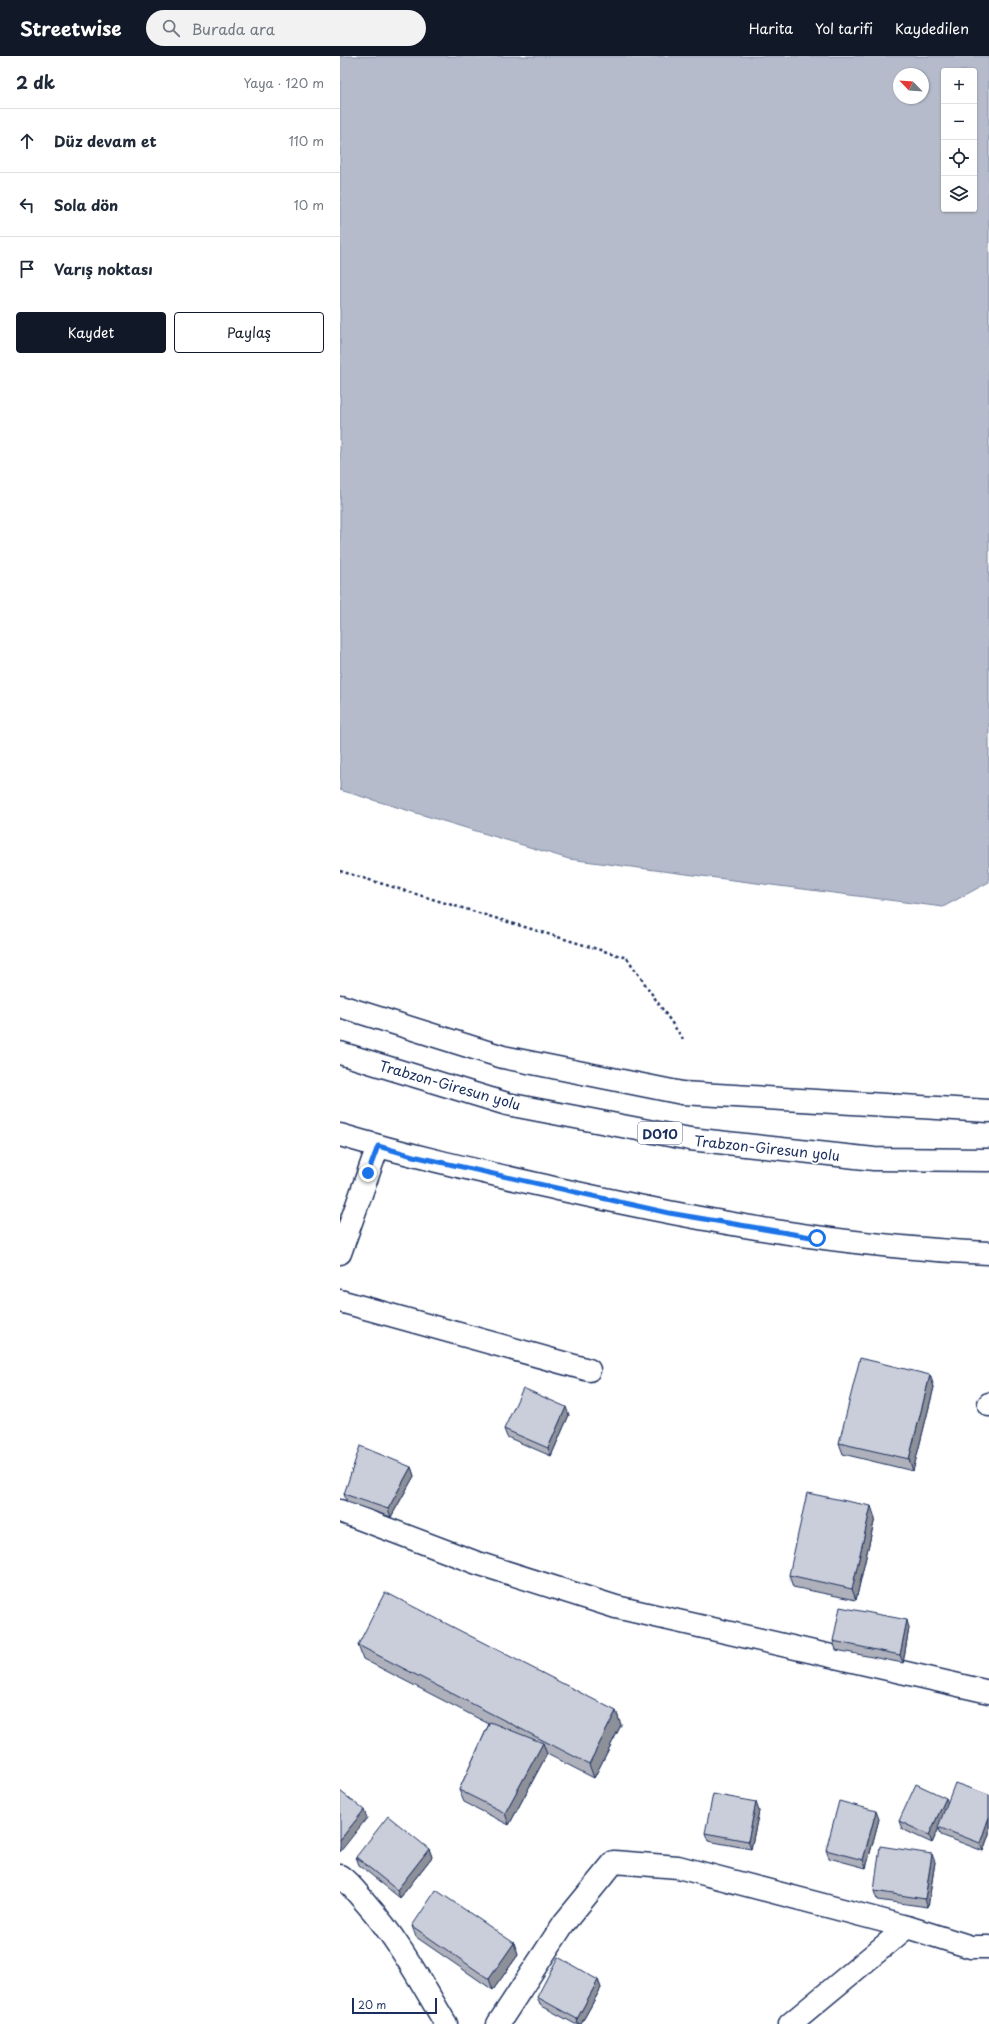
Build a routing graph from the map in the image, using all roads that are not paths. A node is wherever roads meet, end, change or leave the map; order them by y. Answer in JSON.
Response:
{"nodes":[{"id":1,"x":340,"y":1006,"type":"edge"},
{"id":2,"x":340,"y":1052,"type":"edge"},
{"id":3,"x":989,"y":1111,"type":"edge"},
{"id":4,"x":340,"y":1135,"type":"edge"},
{"id":5,"x":378,"y":1146,"type":"junction"},
{"id":6,"x":989,"y":1160,"type":"edge"},
{"id":7,"x":340,"y":1253,"type":"edge"},
{"id":8,"x":989,"y":1253,"type":"edge"},
{"id":9,"x":340,"y":1300,"type":"edge"},
{"id":10,"x":589,"y":1370,"type":"dead end"},
{"id":11,"x":340,"y":1511,"type":"edge"},
{"id":12,"x":989,"y":1692,"type":"edge"},
{"id":13,"x":340,"y":1876,"type":"edge"},
{"id":14,"x":907,"y":1927,"type":"junction"},
{"id":15,"x":989,"y":1947,"type":"edge"},
{"id":16,"x":446,"y":2024,"type":"edge"},
{"id":17,"x":498,"y":2024,"type":"edge"},
{"id":18,"x":790,"y":2024,"type":"edge"}],
"edges":[{"from":1,"to":3,"type":"main road"},
{"from":2,"to":6,"type":"main road","name":"Trabzon-Giresun yolu","number":"D010"},
{"from":4,"to":5,"type":"main road"},
{"from":5,"to":7,"type":"main road"},
{"from":5,"to":8,"type":"main road"},
{"from":9,"to":10,"type":"main road"},
{"from":11,"to":12,"type":"main road"},
{"from":13,"to":16,"type":"main road"},
{"from":14,"to":15,"type":"main road"},
{"from":14,"to":17,"type":"main road"},
{"from":14,"to":18,"type":"main road"}]}
